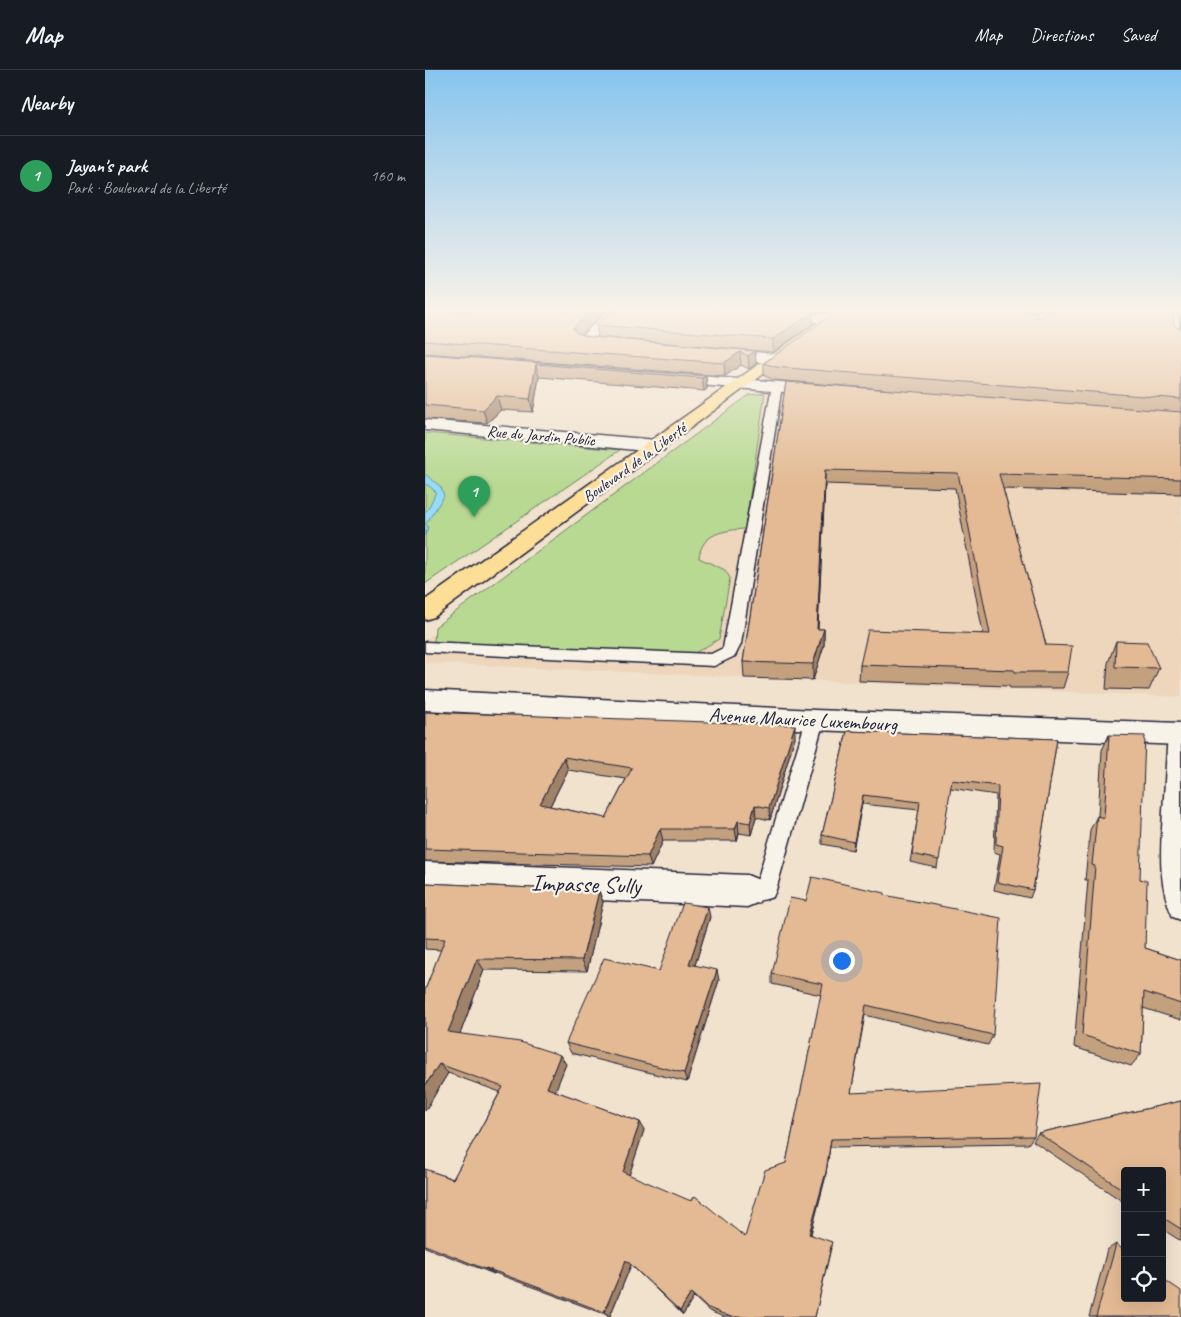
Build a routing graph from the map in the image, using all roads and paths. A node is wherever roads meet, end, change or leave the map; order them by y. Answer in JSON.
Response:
{"nodes":[{"id":1,"x":762,"y":369,"type":"edge"},
{"id":2,"x":657,"y":378,"type":"edge"},
{"id":3,"x":742,"y":384,"type":"junction"},
{"id":4,"x":777,"y":386,"type":"junction"},
{"id":5,"x":837,"y":391,"type":"edge"},
{"id":6,"x":425,"y":426,"type":"edge"},
{"id":7,"x":657,"y":446,"type":"junction"},
{"id":8,"x":425,"y":612,"type":"edge"},
{"id":9,"x":425,"y":646,"type":"edge"},
{"id":10,"x":425,"y":700,"type":"edge"},
{"id":11,"x":815,"y":720,"type":"junction"},
{"id":12,"x":1179,"y":734,"type":"edge"},
{"id":13,"x":425,"y":877,"type":"edge"},
{"id":14,"x":747,"y":891,"type":"joint"},
{"id":15,"x":1181,"y":910,"type":"edge"}],
"edges":[{"from":1,"to":3,"type":"main road","name":"Boulevard de la Liberté"},
{"from":2,"to":3,"type":"street"},
{"from":3,"to":4,"type":"street"},
{"from":3,"to":7,"type":"main road","name":"Boulevard de la Liberté"},
{"from":4,"to":5,"type":"street"},
{"from":4,"to":9,"type":"lane"},
{"from":6,"to":7,"type":"street","name":"Rue du Jardin Public"},
{"from":7,"to":8,"type":"main road","name":"Boulevard de la Liberté"},
{"from":10,"to":11,"type":"street","name":"Avenue Maurice Luxembourg"},
{"from":11,"to":12,"type":"street","name":"Avenue Maurice Luxembourg"},
{"from":11,"to":14,"type":"lane"},
{"from":12,"to":15,"type":"lane"},
{"from":13,"to":14,"type":"street","name":"Impasse Sully"}]}
